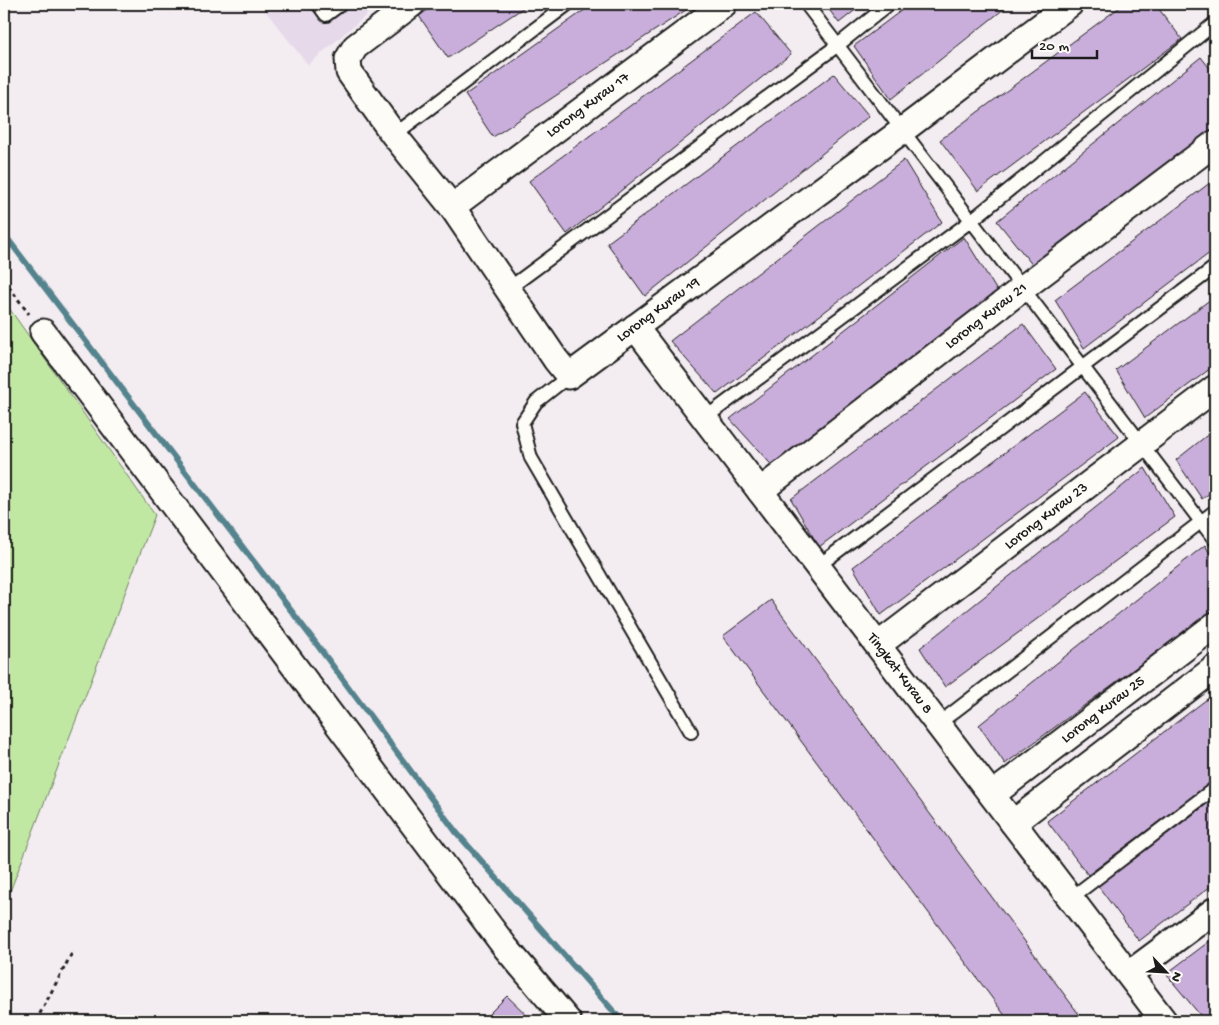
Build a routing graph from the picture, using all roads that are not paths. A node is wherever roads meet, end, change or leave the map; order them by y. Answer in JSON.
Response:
{"nodes":[{"id":1,"x":318,"y":4,"type":"edge"},
{"id":2,"x":341,"y":4,"type":"edge"},
{"id":3,"x":412,"y":4,"type":"edge"},
{"id":4,"x":568,"y":4,"type":"edge"},
{"id":5,"x":724,"y":4,"type":"edge"},
{"id":6,"x":806,"y":4,"type":"edge"},
{"id":7,"x":889,"y":4,"type":"edge"},
{"id":8,"x":1070,"y":4,"type":"edge"},
{"id":9,"x":1215,"y":23,"type":"edge"},
{"id":10,"x":838,"y":45,"type":"junction"},
{"id":11,"x":903,"y":130,"type":"junction"},
{"id":12,"x":394,"y":135,"type":"junction"},
{"id":13,"x":1215,"y":143,"type":"edge"},
{"id":14,"x":452,"y":207,"type":"junction"},
{"id":15,"x":972,"y":220,"type":"junction"},
{"id":16,"x":1215,"y":267,"type":"edge"},
{"id":17,"x":1024,"y":288,"type":"junction"},
{"id":18,"x":508,"y":289,"type":"junction"},
{"id":19,"x":636,"y":327,"type":"junction"},
{"id":20,"x":43,"y":332,"type":"road end"},
{"id":21,"x":1083,"y":367,"type":"junction"},
{"id":22,"x":569,"y":376,"type":"junction"},
{"id":23,"x":1215,"y":388,"type":"edge"},
{"id":24,"x":705,"y":418,"type":"junction"},
{"id":25,"x":1142,"y":444,"type":"junction"},
{"id":26,"x":760,"y":491,"type":"junction"},
{"id":27,"x":1215,"y":511,"type":"edge"},
{"id":28,"x":1201,"y":522,"type":"junction"},
{"id":29,"x":1215,"y":540,"type":"edge"},
{"id":30,"x":818,"y":566,"type":"junction"},
{"id":31,"x":1215,"y":625,"type":"edge"},
{"id":32,"x":878,"y":645,"type":"junction"},
{"id":33,"x":1215,"y":668,"type":"edge"},
{"id":34,"x":938,"y":724,"type":"junction"},
{"id":35,"x":691,"y":732,"type":"dead end"},
{"id":36,"x":1215,"y":788,"type":"edge"},
{"id":37,"x":992,"y":795,"type":"junction"},
{"id":38,"x":1013,"y":823,"type":"junction"},
{"id":39,"x":1071,"y":898,"type":"junction"},
{"id":40,"x":1215,"y":910,"type":"edge"},
{"id":41,"x":1129,"y":974,"type":"junction"},
{"id":42,"x":568,"y":1021,"type":"edge"},
{"id":43,"x":1164,"y":1021,"type":"edge"}],
"edges":[{"from":1,"to":2,"type":"lane"},
{"from":3,"to":12,"type":"street"},
{"from":4,"to":12,"type":"lane"},
{"from":5,"to":14,"type":"street","name":"Lorong Kurau 17"},
{"from":6,"to":10,"type":"lane"},
{"from":7,"to":10,"type":"lane"},
{"from":8,"to":11,"type":"street","name":"Lorong Kurau 19"},
{"from":9,"to":15,"type":"lane"},
{"from":10,"to":11,"type":"lane"},
{"from":10,"to":18,"type":"lane"},
{"from":11,"to":15,"type":"lane"},
{"from":11,"to":19,"type":"street","name":"Lorong Kurau 19"},
{"from":12,"to":14,"type":"street"},
{"from":13,"to":17,"type":"street","name":"Lorong Kurau 21"},
{"from":14,"to":18,"type":"street"},
{"from":15,"to":17,"type":"lane"},
{"from":15,"to":24,"type":"lane"},
{"from":16,"to":21,"type":"lane"},
{"from":17,"to":21,"type":"lane"},
{"from":17,"to":26,"type":"street","name":"Lorong Kurau 21"},
{"from":18,"to":22,"type":"street"},
{"from":19,"to":22,"type":"street","name":"Lorong Kurau 19"},
{"from":19,"to":24,"type":"street","name":"Tingkat Kurau 8"},
{"from":20,"to":42,"type":"street"},
{"from":21,"to":25,"type":"lane"},
{"from":21,"to":30,"type":"lane"},
{"from":22,"to":35,"type":"lane"},
{"from":23,"to":25,"type":"street","name":"Lorong Kurau 23"},
{"from":24,"to":26,"type":"street","name":"Tingkat Kurau 8"},
{"from":25,"to":28,"type":"lane"},
{"from":25,"to":32,"type":"street","name":"Lorong Kurau 23"},
{"from":26,"to":30,"type":"street","name":"Tingkat Kurau 8"},
{"from":27,"to":28,"type":"lane"},
{"from":28,"to":29,"type":"lane"},
{"from":28,"to":34,"type":"lane"},
{"from":30,"to":32,"type":"street","name":"Tingkat Kurau 8"},
{"from":31,"to":37,"type":"street","name":"Lorong Kurau 25"},
{"from":32,"to":34,"type":"street","name":"Tingkat Kurau 8"},
{"from":33,"to":38,"type":"street"},
{"from":34,"to":37,"type":"street","name":"Tingkat Kurau 8"},
{"from":36,"to":39,"type":"lane"},
{"from":37,"to":38,"type":"street","name":"Tingkat Kurau 8"},
{"from":38,"to":39,"type":"street","name":"Tingkat Kurau 8"},
{"from":39,"to":41,"type":"street","name":"Tingkat Kurau 8"},
{"from":40,"to":41,"type":"street"},
{"from":41,"to":43,"type":"street","name":"Tingkat Kurau 8"}]}
